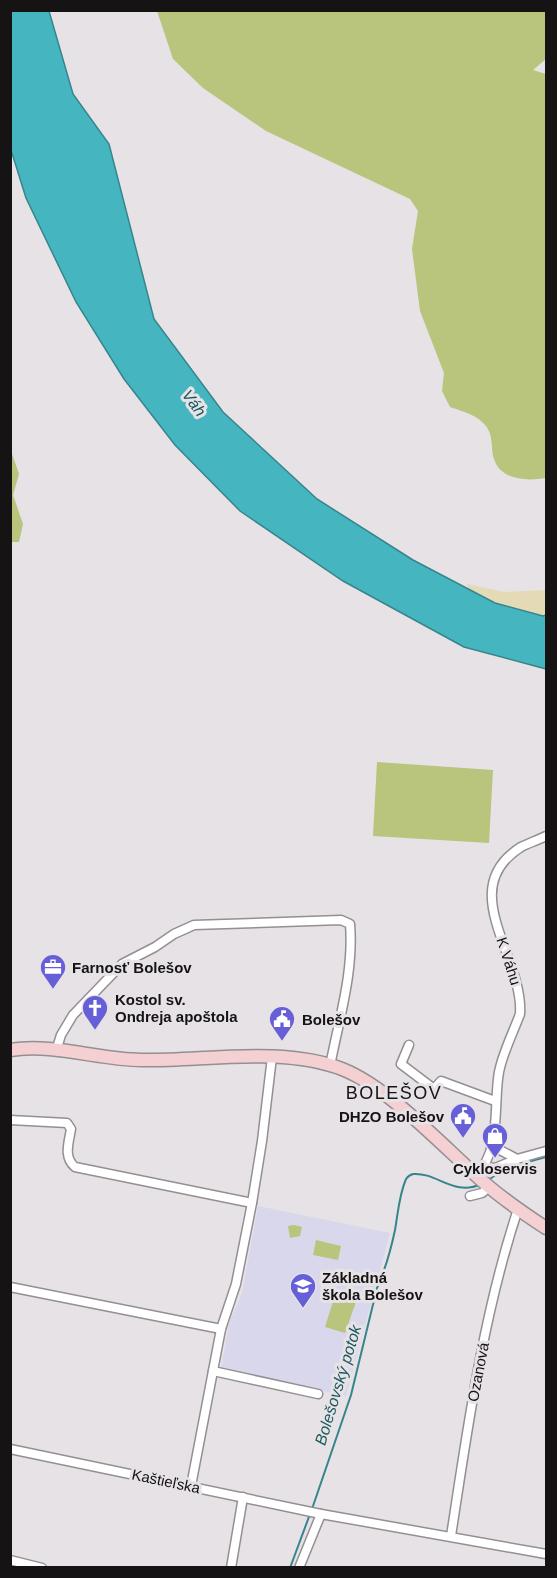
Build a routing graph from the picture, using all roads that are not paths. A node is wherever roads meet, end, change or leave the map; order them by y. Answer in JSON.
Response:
{"nodes":[{"id":1,"x":546,"y":836,"type":"edge"},
{"id":2,"x":409,"y":1045,"type":"dead end"},
{"id":3,"x":10,"y":1050,"type":"edge"},
{"id":4,"x":56,"y":1051,"type":"junction"},
{"id":5,"x":272,"y":1057,"type":"junction"},
{"id":6,"x":330,"y":1065,"type":"junction"},
{"id":7,"x":495,"y":1101,"type":"junction"},
{"id":8,"x":10,"y":1120,"type":"edge"},
{"id":9,"x":492,"y":1146,"type":"junction"},
{"id":10,"x":546,"y":1151,"type":"edge"},
{"id":11,"x":517,"y":1159,"type":"junction"},
{"id":12,"x":483,"y":1178,"type":"junction"},
{"id":13,"x":470,"y":1196,"type":"dead end"},
{"id":14,"x":252,"y":1203,"type":"junction"},
{"id":15,"x":518,"y":1209,"type":"junction"},
{"id":16,"x":546,"y":1228,"type":"edge"},
{"id":17,"x":10,"y":1287,"type":"edge"},
{"id":18,"x":221,"y":1329,"type":"junction"},
{"id":19,"x":213,"y":1371,"type":"junction"},
{"id":20,"x":318,"y":1394,"type":"dead end"},
{"id":21,"x":10,"y":1449,"type":"edge"},
{"id":22,"x":191,"y":1486,"type":"junction"},
{"id":23,"x":243,"y":1497,"type":"junction"},
{"id":24,"x":314,"y":1512,"type":"junction"},
{"id":25,"x":451,"y":1536,"type":"junction"},
{"id":26,"x":546,"y":1554,"type":"edge"},
{"id":27,"x":10,"y":1560,"type":"edge"},
{"id":28,"x":42,"y":1568,"type":"edge"},
{"id":29,"x":231,"y":1568,"type":"edge"},
{"id":30,"x":299,"y":1568,"type":"edge"}],
"edges":[{"from":1,"to":7,"type":"street","name":"K Váhu"},
{"from":2,"to":7,"type":"street"},
{"from":3,"to":4,"type":"main road"},
{"from":4,"to":5,"type":"main road"},
{"from":4,"to":6,"type":"street"},
{"from":5,"to":6,"type":"main road"},
{"from":5,"to":14,"type":"street"},
{"from":6,"to":12,"type":"main road"},
{"from":7,"to":9,"type":"street","name":"K Váhu"},
{"from":8,"to":14,"type":"street"},
{"from":9,"to":11,"type":"street"},
{"from":9,"to":12,"type":"street","name":"K Váhu"},
{"from":10,"to":11,"type":"street"},
{"from":11,"to":12,"type":"street"},
{"from":12,"to":13,"type":"street"},
{"from":12,"to":15,"type":"main road"},
{"from":14,"to":18,"type":"street"},
{"from":15,"to":16,"type":"main road"},
{"from":15,"to":25,"type":"street","name":"Ozanová"},
{"from":17,"to":18,"type":"street"},
{"from":18,"to":19,"type":"street"},
{"from":19,"to":20,"type":"street"},
{"from":19,"to":22,"type":"street"},
{"from":21,"to":22,"type":"street","name":"Kaštieľska"},
{"from":22,"to":23,"type":"street","name":"Kaštieľska"},
{"from":23,"to":24,"type":"street","name":"Kaštieľska"},
{"from":23,"to":29,"type":"street"},
{"from":24,"to":25,"type":"street"},
{"from":24,"to":30,"type":"street"},
{"from":25,"to":26,"type":"street"},
{"from":27,"to":28,"type":"street"}]}
